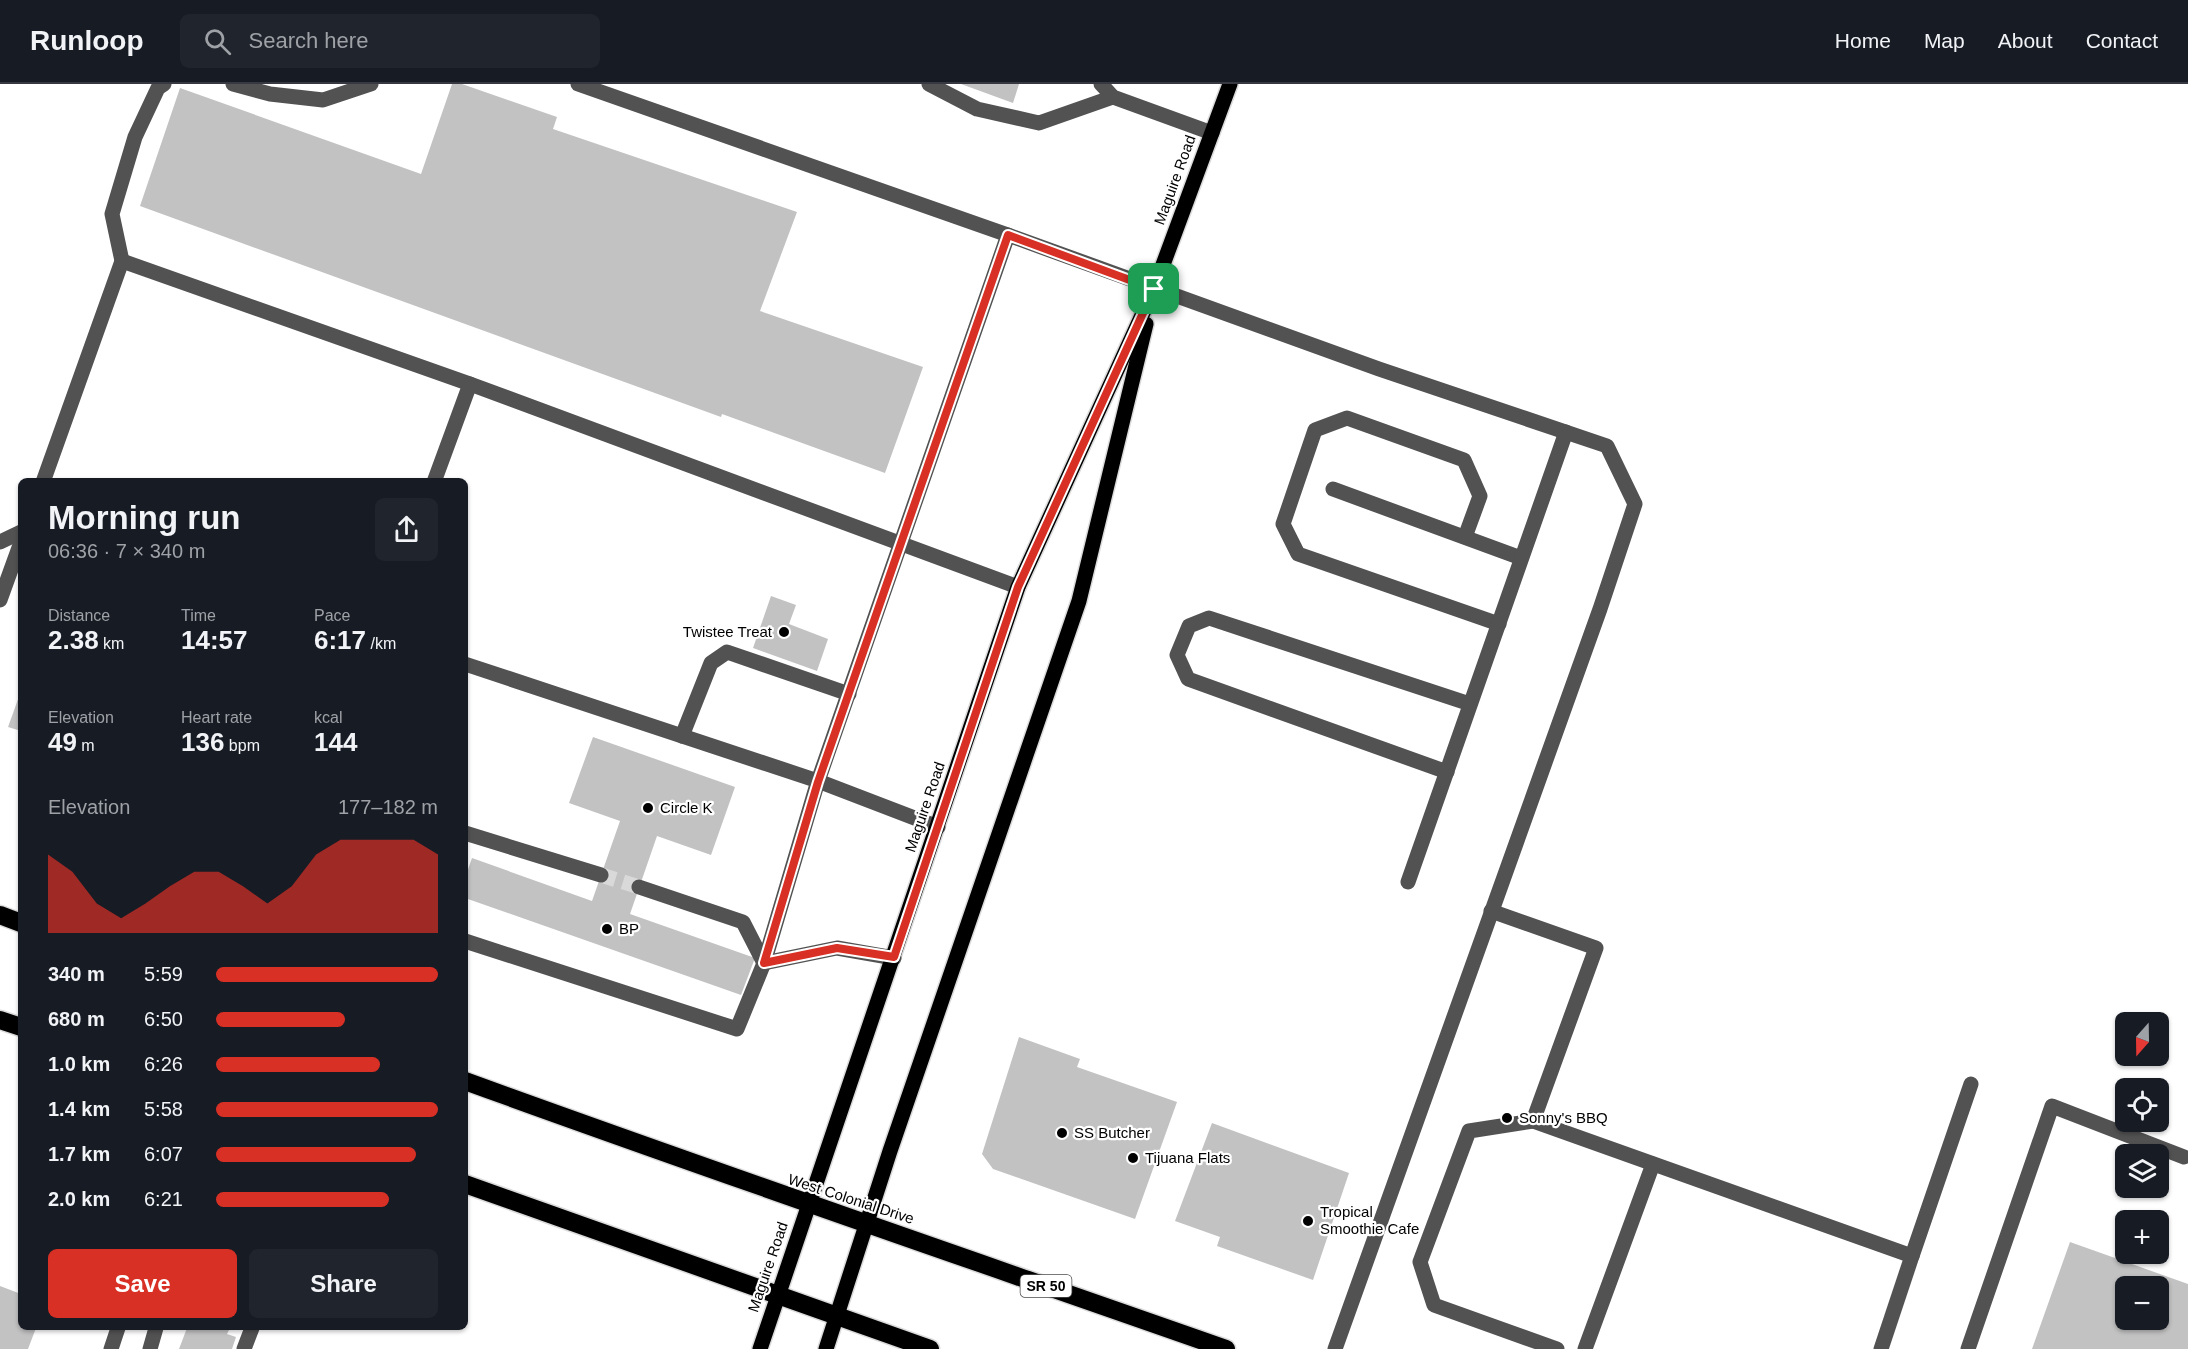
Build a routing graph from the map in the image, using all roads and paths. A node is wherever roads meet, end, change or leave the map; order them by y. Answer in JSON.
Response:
{"nodes":[{"id":1,"x":164,"y":84,"type":"edge"},
{"id":2,"x":233,"y":84,"type":"edge"},
{"id":3,"x":371,"y":84,"type":"edge"},
{"id":4,"x":578,"y":84,"type":"edge"},
{"id":5,"x":929,"y":84,"type":"edge"},
{"id":6,"x":1101,"y":84,"type":"edge"},
{"id":7,"x":1230,"y":84,"type":"edge"},
{"id":8,"x":1113,"y":97,"type":"junction"},
{"id":9,"x":1212,"y":133,"type":"junction"},
{"id":10,"x":1008,"y":235,"type":"junction"},
{"id":11,"x":122,"y":261,"type":"junction"},
{"id":12,"x":1154,"y":289,"type":"junction"},
{"id":13,"x":470,"y":384,"type":"junction"},
{"id":14,"x":1566,"y":432,"type":"junction"},
{"id":15,"x":44,"y":478,"type":"edge"},
{"id":16,"x":435,"y":478,"type":"edge"},
{"id":17,"x":1333,"y":489,"type":"dead end"},
{"id":18,"x":18,"y":533,"type":"edge"},
{"id":19,"x":1465,"y":537,"type":"junction"},
{"id":20,"x":0,"y":542,"type":"edge"},
{"id":21,"x":901,"y":544,"type":"junction"},
{"id":22,"x":18,"y":550,"type":"edge"},
{"id":23,"x":1521,"y":558,"type":"junction"},
{"id":24,"x":1018,"y":587,"type":"junction"},
{"id":25,"x":0,"y":600,"type":"edge"},
{"id":26,"x":1498,"y":624,"type":"junction"},
{"id":27,"x":468,"y":665,"type":"edge"},
{"id":28,"x":849,"y":694,"type":"junction"},
{"id":29,"x":1470,"y":704,"type":"junction"},
{"id":30,"x":682,"y":736,"type":"junction"},
{"id":31,"x":1447,"y":772,"type":"junction"},
{"id":32,"x":818,"y":782,"type":"junction"},
{"id":33,"x":938,"y":827,"type":"junction"},
{"id":34,"x":468,"y":834,"type":"edge"},
{"id":35,"x":601,"y":875,"type":"tunnel mouth"},
{"id":36,"x":1408,"y":882,"type":"dead end"},
{"id":37,"x":639,"y":887,"type":"tunnel mouth"},
{"id":38,"x":1491,"y":911,"type":"junction"},
{"id":39,"x":0,"y":915,"type":"edge"},
{"id":40,"x":18,"y":922,"type":"edge"},
{"id":41,"x":468,"y":941,"type":"edge"},
{"id":42,"x":894,"y":957,"type":"junction"},
{"id":43,"x":764,"y":963,"type":"junction"},
{"id":44,"x":0,"y":1020,"type":"edge"},
{"id":45,"x":18,"y":1026,"type":"edge"},
{"id":46,"x":468,"y":1082,"type":"edge"},
{"id":47,"x":1971,"y":1084,"type":"dead end"},
{"id":48,"x":1533,"y":1121,"type":"junction"},
{"id":49,"x":2184,"y":1157,"type":"dead end"},
{"id":50,"x":1653,"y":1164,"type":"junction"},
{"id":51,"x":468,"y":1185,"type":"edge"},
{"id":52,"x":809,"y":1204,"type":"junction"},
{"id":53,"x":867,"y":1222,"type":"junction"},
{"id":54,"x":1912,"y":1256,"type":"junction"},
{"id":55,"x":777,"y":1295,"type":"junction"},
{"id":56,"x":836,"y":1315,"type":"junction"},
{"id":57,"x":117,"y":1330,"type":"edge"},
{"id":58,"x":155,"y":1330,"type":"edge"},
{"id":59,"x":251,"y":1330,"type":"edge"},
{"id":60,"x":111,"y":1349,"type":"edge"},
{"id":61,"x":150,"y":1349,"type":"edge"},
{"id":62,"x":244,"y":1349,"type":"edge"},
{"id":63,"x":760,"y":1349,"type":"edge"},
{"id":64,"x":826,"y":1349,"type":"edge"},
{"id":65,"x":930,"y":1349,"type":"edge"},
{"id":66,"x":1226,"y":1349,"type":"edge"},
{"id":67,"x":1335,"y":1349,"type":"edge"},
{"id":68,"x":1557,"y":1349,"type":"edge"},
{"id":69,"x":1585,"y":1349,"type":"edge"},
{"id":70,"x":1881,"y":1349,"type":"edge"},
{"id":71,"x":1968,"y":1349,"type":"edge"}],
"edges":[{"from":1,"to":11,"type":"lane"},
{"from":2,"to":3,"type":"lane"},
{"from":4,"to":10,"type":"lane"},
{"from":5,"to":8,"type":"lane"},
{"from":6,"to":8,"type":"lane"},
{"from":7,"to":9,"type":"main road","name":"Maguire Road"},
{"from":8,"to":9,"type":"lane"},
{"from":9,"to":12,"type":"main road","name":"Maguire Road"},
{"from":10,"to":12,"type":"lane"},
{"from":10,"to":21,"type":"lane"},
{"from":11,"to":13,"type":"lane"},
{"from":11,"to":15,"type":"lane"},
{"from":12,"to":14,"type":"lane"},
{"from":12,"to":24,"type":"main road","name":"Maguire Road"},
{"from":12,"to":53,"type":"main road","name":"Maguire Road"},
{"from":13,"to":16,"type":"lane"},
{"from":13,"to":21,"type":"lane"},
{"from":14,"to":23,"type":"lane"},
{"from":14,"to":38,"type":"lane"},
{"from":17,"to":19,"type":"lane"},
{"from":18,"to":20,"type":"lane"},
{"from":19,"to":23,"type":"lane"},
{"from":19,"to":26,"type":"lane"},
{"from":21,"to":24,"type":"lane"},
{"from":21,"to":28,"type":"lane"},
{"from":22,"to":25,"type":"lane"},
{"from":23,"to":26,"type":"lane"},
{"from":24,"to":33,"type":"main road","name":"Maguire Road"},
{"from":26,"to":29,"type":"lane"},
{"from":27,"to":30,"type":"lane"},
{"from":28,"to":30,"type":"lane"},
{"from":28,"to":32,"type":"lane"},
{"from":29,"to":31,"type":"lane"},
{"from":29,"to":31,"type":"lane"},
{"from":30,"to":32,"type":"lane"},
{"from":31,"to":36,"type":"lane"},
{"from":32,"to":33,"type":"lane"},
{"from":32,"to":43,"type":"lane"},
{"from":33,"to":42,"type":"main road","name":"Maguire Road"},
{"from":34,"to":35,"type":"lane"},
{"from":37,"to":43,"type":"lane"},
{"from":38,"to":48,"type":"lane"},
{"from":38,"to":67,"type":"lane"},
{"from":39,"to":40,"type":"highway"},
{"from":41,"to":43,"type":"lane"},
{"from":42,"to":43,"type":"lane"},
{"from":42,"to":52,"type":"main road","name":"Maguire Road"},
{"from":44,"to":45,"type":"highway"},
{"from":46,"to":52,"type":"highway","name":"West Colonial Drive","number":"SR 50"},
{"from":47,"to":54,"type":"lane"},
{"from":48,"to":50,"type":"lane"},
{"from":48,"to":68,"type":"lane"},
{"from":49,"to":71,"type":"lane"},
{"from":50,"to":54,"type":"lane"},
{"from":50,"to":69,"type":"lane"},
{"from":51,"to":55,"type":"highway"},
{"from":52,"to":53,"type":"highway","name":"West Colonial Drive","number":"SR 50"},
{"from":52,"to":55,"type":"main road","name":"Maguire Road"},
{"from":53,"to":56,"type":"main road","name":"Maguire Road"},
{"from":53,"to":66,"type":"highway","name":"West Colonial Drive","number":"SR 50"},
{"from":54,"to":70,"type":"lane"},
{"from":55,"to":56,"type":"highway"},
{"from":55,"to":63,"type":"main road","name":"Maguire Road"},
{"from":56,"to":64,"type":"main road","name":"Maguire Road"},
{"from":56,"to":65,"type":"highway"},
{"from":57,"to":60,"type":"lane"},
{"from":58,"to":61,"type":"lane"},
{"from":59,"to":62,"type":"lane"}]}
